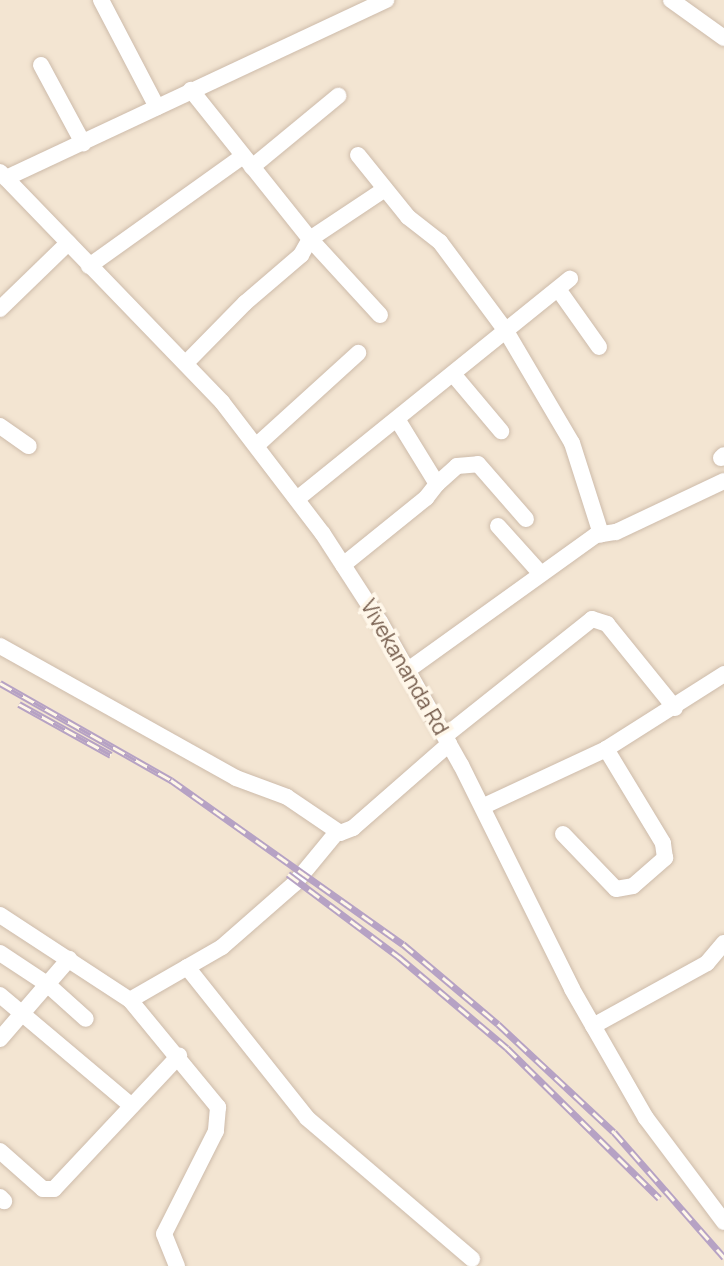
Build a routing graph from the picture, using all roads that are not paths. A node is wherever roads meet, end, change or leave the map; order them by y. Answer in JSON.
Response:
{"nodes":[{"id":1,"x":101,"y":0,"type":"edge"},
{"id":2,"x":386,"y":0,"type":"edge"},
{"id":3,"x":671,"y":0,"type":"edge"},
{"id":4,"x":724,"y":38,"type":"edge"},
{"id":5,"x":41,"y":65,"type":"dead end"},
{"id":6,"x":191,"y":90,"type":"junction"},
{"id":7,"x":338,"y":96,"type":"dead end"},
{"id":8,"x":157,"y":107,"type":"junction"},
{"id":9,"x":83,"y":143,"type":"junction"},
{"id":10,"x":358,"y":155,"type":"dead end"},
{"id":11,"x":248,"y":161,"type":"junction"},
{"id":12,"x":6,"y":183,"type":"edge"},
{"id":13,"x":385,"y":189,"type":"junction"},
{"id":14,"x":310,"y":239,"type":"junction"},
{"id":15,"x":68,"y":243,"type":"junction"},
{"id":16,"x":89,"y":266,"type":"junction"},
{"id":17,"x":0,"y":309,"type":"edge"},
{"id":18,"x":380,"y":315,"type":"dead end"},
{"id":19,"x":506,"y":331,"type":"junction"},
{"id":20,"x":599,"y":347,"type":"dead end"},
{"id":21,"x":358,"y":353,"type":"dead end"},
{"id":22,"x":186,"y":363,"type":"junction"},
{"id":23,"x":453,"y":374,"type":"junction"},
{"id":24,"x":397,"y":419,"type":"junction"},
{"id":25,"x":0,"y":426,"type":"edge"},
{"id":26,"x":501,"y":431,"type":"dead end"},
{"id":27,"x":257,"y":445,"type":"junction"},
{"id":28,"x":29,"y":446,"type":"dead end"},
{"id":29,"x":724,"y":481,"type":"edge"},
{"id":30,"x":437,"y":484,"type":"junction"},
{"id":31,"x":297,"y":499,"type":"junction"},
{"id":32,"x":526,"y":519,"type":"dead end"},
{"id":33,"x":498,"y":526,"type":"dead end"},
{"id":34,"x":601,"y":534,"type":"junction"},
{"id":35,"x":343,"y":565,"type":"junction"},
{"id":36,"x":541,"y":574,"type":"junction"},
{"id":37,"x":0,"y":646,"type":"edge"},
{"id":38,"x":408,"y":670,"type":"junction"},
{"id":39,"x":724,"y":674,"type":"edge"},
{"id":40,"x":675,"y":708,"type":"junction"},
{"id":41,"x":447,"y":740,"type":"junction"},
{"id":42,"x":606,"y":749,"type":"junction"},
{"id":43,"x":484,"y":806,"type":"junction"},
{"id":44,"x":337,"y":832,"type":"junction"},
{"id":45,"x":563,"y":834,"type":"dead end"},
{"id":46,"x":0,"y":915,"type":"edge"},
{"id":47,"x":724,"y":943,"type":"edge"},
{"id":48,"x":0,"y":953,"type":"edge"},
{"id":49,"x":69,"y":959,"type":"junction"},
{"id":50,"x":187,"y":967,"type":"junction"},
{"id":51,"x":47,"y":984,"type":"junction"},
{"id":52,"x":0,"y":995,"type":"edge"},
{"id":53,"x":130,"y":1000,"type":"junction"},
{"id":54,"x":24,"y":1011,"type":"junction"},
{"id":55,"x":86,"y":1019,"type":"dead end"},
{"id":56,"x":593,"y":1026,"type":"junction"},
{"id":57,"x":0,"y":1039,"type":"edge"},
{"id":58,"x":178,"y":1056,"type":"junction"},
{"id":59,"x":132,"y":1106,"type":"junction"},
{"id":60,"x":0,"y":1151,"type":"edge"},
{"id":61,"x":724,"y":1222,"type":"edge"},
{"id":62,"x":472,"y":1259,"type":"dead end"},
{"id":63,"x":177,"y":1266,"type":"edge"}],
"edges":[{"from":1,"to":8,"type":"street"},
{"from":2,"to":6,"type":"street"},
{"from":3,"to":4,"type":"street"},
{"from":5,"to":9,"type":"street"},
{"from":6,"to":8,"type":"street"},
{"from":6,"to":11,"type":"street"},
{"from":7,"to":11,"type":"street"},
{"from":8,"to":9,"type":"street"},
{"from":9,"to":12,"type":"street"},
{"from":10,"to":13,"type":"street"},
{"from":11,"to":14,"type":"street"},
{"from":11,"to":16,"type":"street"},
{"from":12,"to":15,"type":"street","name":"Vivekananda Rd"},
{"from":13,"to":14,"type":"street"},
{"from":13,"to":19,"type":"street"},
{"from":14,"to":18,"type":"street"},
{"from":14,"to":22,"type":"street"},
{"from":15,"to":16,"type":"street","name":"Vivekananda Rd"},
{"from":15,"to":17,"type":"street"},
{"from":16,"to":22,"type":"street","name":"Vivekananda Rd"},
{"from":19,"to":20,"type":"street"},
{"from":19,"to":23,"type":"street"},
{"from":19,"to":34,"type":"street"},
{"from":21,"to":27,"type":"street"},
{"from":22,"to":27,"type":"street","name":"Vivekananda Rd"},
{"from":23,"to":24,"type":"street"},
{"from":23,"to":26,"type":"street"},
{"from":24,"to":30,"type":"street"},
{"from":24,"to":31,"type":"street"},
{"from":25,"to":28,"type":"street"},
{"from":27,"to":31,"type":"street","name":"Vivekananda Rd"},
{"from":29,"to":34,"type":"street"},
{"from":30,"to":32,"type":"street"},
{"from":30,"to":35,"type":"street"},
{"from":31,"to":35,"type":"street","name":"Vivekananda Rd"},
{"from":33,"to":36,"type":"street"},
{"from":34,"to":36,"type":"street"},
{"from":35,"to":38,"type":"street","name":"Vivekananda Rd"},
{"from":36,"to":38,"type":"street"},
{"from":37,"to":44,"type":"street"},
{"from":38,"to":41,"type":"street","name":"Vivekananda Rd"},
{"from":39,"to":40,"type":"street"},
{"from":40,"to":41,"type":"street"},
{"from":40,"to":42,"type":"street"},
{"from":41,"to":43,"type":"street","name":"Vivekananda Rd"},
{"from":41,"to":44,"type":"street"},
{"from":42,"to":43,"type":"street"},
{"from":42,"to":45,"type":"street"},
{"from":43,"to":56,"type":"street","name":"Vivekananda Rd"},
{"from":44,"to":50,"type":"street"},
{"from":46,"to":49,"type":"street"},
{"from":47,"to":56,"type":"street"},
{"from":48,"to":51,"type":"street"},
{"from":49,"to":51,"type":"street"},
{"from":49,"to":53,"type":"street"},
{"from":50,"to":53,"type":"street"},
{"from":50,"to":62,"type":"street"},
{"from":51,"to":54,"type":"street"},
{"from":51,"to":55,"type":"street"},
{"from":52,"to":54,"type":"street"},
{"from":53,"to":58,"type":"street"},
{"from":54,"to":57,"type":"street"},
{"from":54,"to":59,"type":"street"},
{"from":56,"to":61,"type":"street","name":"Vivekananda Rd"},
{"from":58,"to":59,"type":"street"},
{"from":58,"to":63,"type":"street"},
{"from":59,"to":60,"type":"street"}]}
